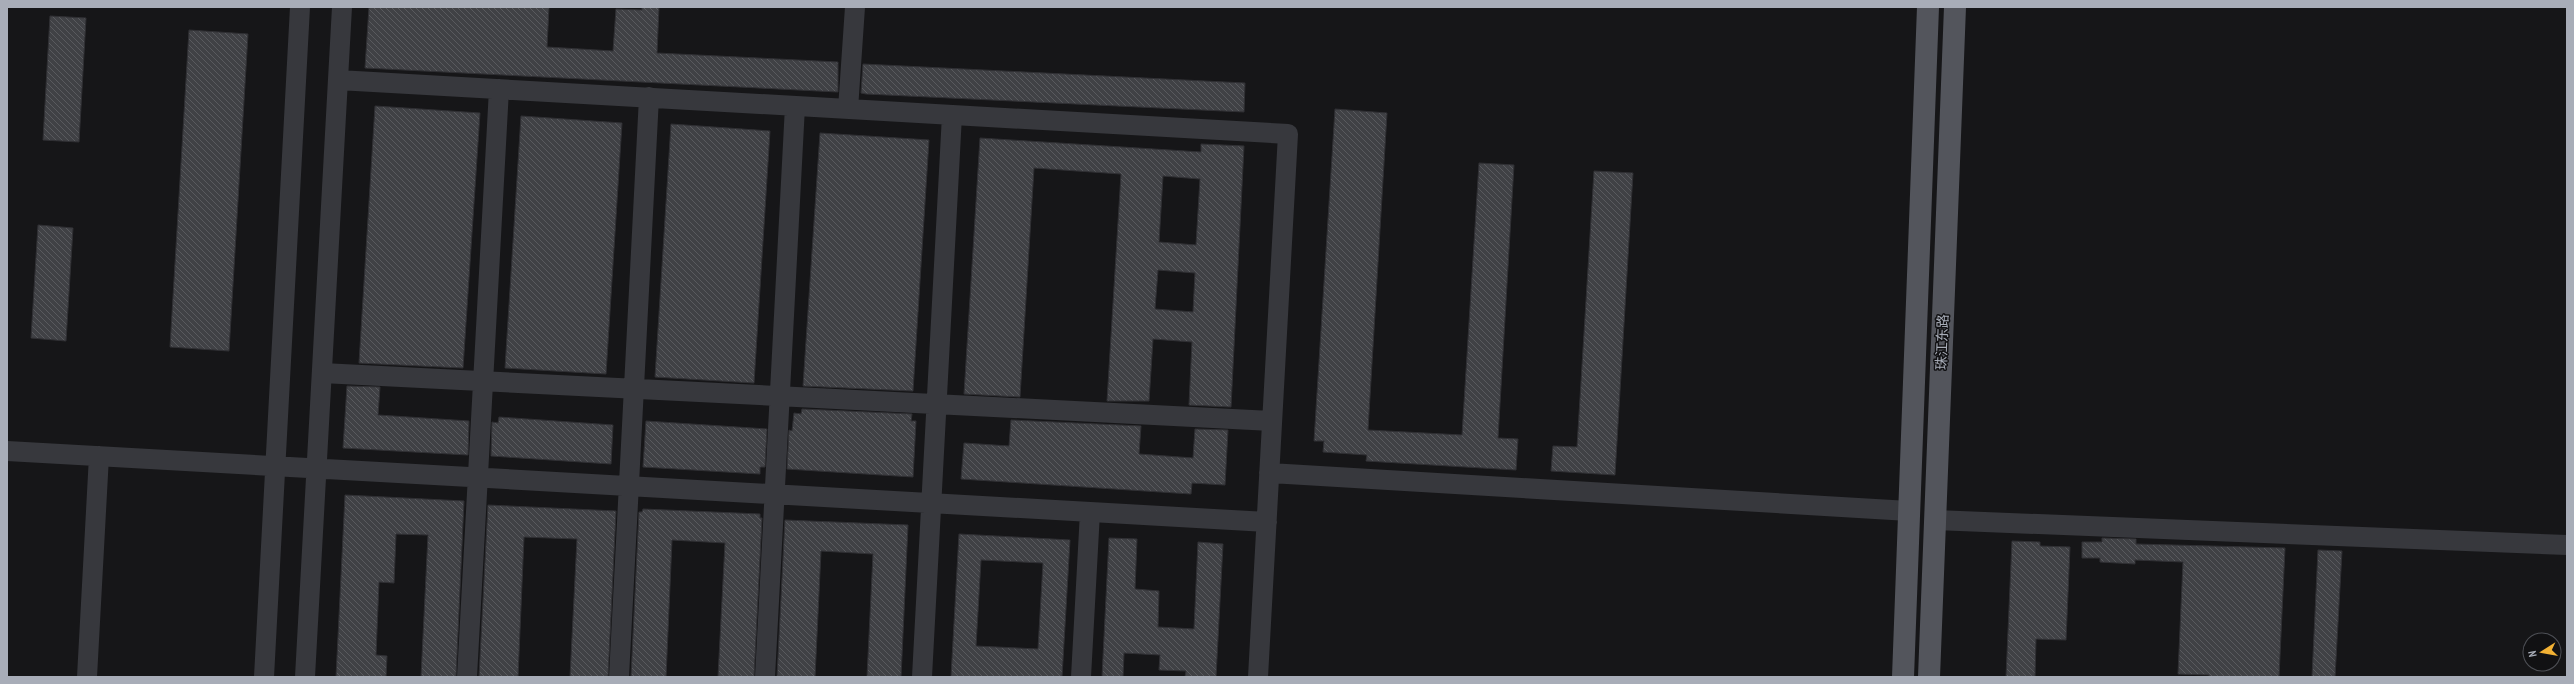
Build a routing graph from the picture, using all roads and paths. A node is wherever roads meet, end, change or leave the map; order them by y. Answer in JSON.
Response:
{"nodes":[{"id":1,"x":300,"y":7,"type":"edge"},
{"id":2,"x":342,"y":7,"type":"edge"},
{"id":3,"x":855,"y":7,"type":"edge"},
{"id":4,"x":1928,"y":7,"type":"edge"},
{"id":5,"x":1955,"y":7,"type":"edge"},
{"id":6,"x":338,"y":80,"type":"junction"},
{"id":7,"x":499,"y":89,"type":"junction"},
{"id":8,"x":649,"y":97,"type":"junction"},
{"id":9,"x":795,"y":106,"type":"junction"},
{"id":10,"x":848,"y":109,"type":"junction"},
{"id":11,"x":952,"y":114,"type":"junction"},
{"id":12,"x":322,"y":373,"type":"junction"},
{"id":13,"x":484,"y":381,"type":"junction"},
{"id":14,"x":634,"y":389,"type":"junction"},
{"id":15,"x":780,"y":396,"type":"junction"},
{"id":16,"x":937,"y":404,"type":"junction"},
{"id":17,"x":1272,"y":421,"type":"junction"},
{"id":18,"x":7,"y":451,"type":"edge"},
{"id":19,"x":99,"y":456,"type":"junction"},
{"id":20,"x":275,"y":466,"type":"junction"},
{"id":21,"x":317,"y":468,"type":"junction"},
{"id":22,"x":1269,"y":473,"type":"junction"},
{"id":23,"x":478,"y":477,"type":"junction"},
{"id":24,"x":629,"y":486,"type":"junction"},
{"id":25,"x":775,"y":494,"type":"junction"},
{"id":26,"x":931,"y":503,"type":"junction"},
{"id":27,"x":1909,"y":511,"type":"junction"},
{"id":28,"x":1090,"y":512,"type":"junction"},
{"id":29,"x":1935,"y":520,"type":"junction"},
{"id":30,"x":1267,"y":522,"type":"junction"},
{"id":31,"x":2567,"y":545,"type":"edge"},
{"id":32,"x":87,"y":677,"type":"edge"},
{"id":33,"x":264,"y":677,"type":"edge"},
{"id":34,"x":306,"y":677,"type":"edge"},
{"id":35,"x":467,"y":677,"type":"edge"},
{"id":36,"x":619,"y":677,"type":"edge"},
{"id":37,"x":765,"y":677,"type":"edge"},
{"id":38,"x":922,"y":677,"type":"edge"},
{"id":39,"x":1081,"y":677,"type":"edge"},
{"id":40,"x":1258,"y":677,"type":"edge"},
{"id":41,"x":1903,"y":677,"type":"edge"},
{"id":42,"x":1929,"y":677,"type":"edge"}],
"edges":[{"from":1,"to":20,"type":"street"},
{"from":2,"to":6,"type":"street"},
{"from":3,"to":10,"type":"street"},
{"from":4,"to":27,"type":"main road"},
{"from":5,"to":29,"type":"main road","name":"珠江东路"},
{"from":6,"to":7,"type":"street"},
{"from":6,"to":12,"type":"street"},
{"from":7,"to":8,"type":"street"},
{"from":7,"to":13,"type":"street"},
{"from":8,"to":9,"type":"street"},
{"from":8,"to":14,"type":"street"},
{"from":9,"to":10,"type":"street"},
{"from":9,"to":15,"type":"street"},
{"from":10,"to":11,"type":"street"},
{"from":11,"to":16,"type":"street"},
{"from":11,"to":17,"type":"street"},
{"from":12,"to":13,"type":"street"},
{"from":12,"to":21,"type":"street"},
{"from":13,"to":14,"type":"street"},
{"from":13,"to":23,"type":"street"},
{"from":14,"to":15,"type":"street"},
{"from":14,"to":24,"type":"street"},
{"from":15,"to":16,"type":"street"},
{"from":15,"to":25,"type":"street"},
{"from":16,"to":17,"type":"street"},
{"from":16,"to":26,"type":"street"},
{"from":17,"to":22,"type":"street"},
{"from":18,"to":19,"type":"street"},
{"from":19,"to":20,"type":"street"},
{"from":19,"to":32,"type":"street"},
{"from":20,"to":21,"type":"street"},
{"from":20,"to":33,"type":"street"},
{"from":21,"to":23,"type":"street"},
{"from":21,"to":34,"type":"street"},
{"from":22,"to":27,"type":"street"},
{"from":22,"to":30,"type":"street"},
{"from":23,"to":24,"type":"street"},
{"from":23,"to":35,"type":"street"},
{"from":24,"to":25,"type":"street"},
{"from":24,"to":36,"type":"street"},
{"from":25,"to":26,"type":"street"},
{"from":25,"to":37,"type":"street"},
{"from":26,"to":28,"type":"street"},
{"from":26,"to":38,"type":"street"},
{"from":27,"to":41,"type":"main road"},
{"from":28,"to":30,"type":"street"},
{"from":28,"to":39,"type":"street"},
{"from":29,"to":31,"type":"street"},
{"from":29,"to":42,"type":"main road","name":"珠江东路"},
{"from":30,"to":40,"type":"street"}]}
